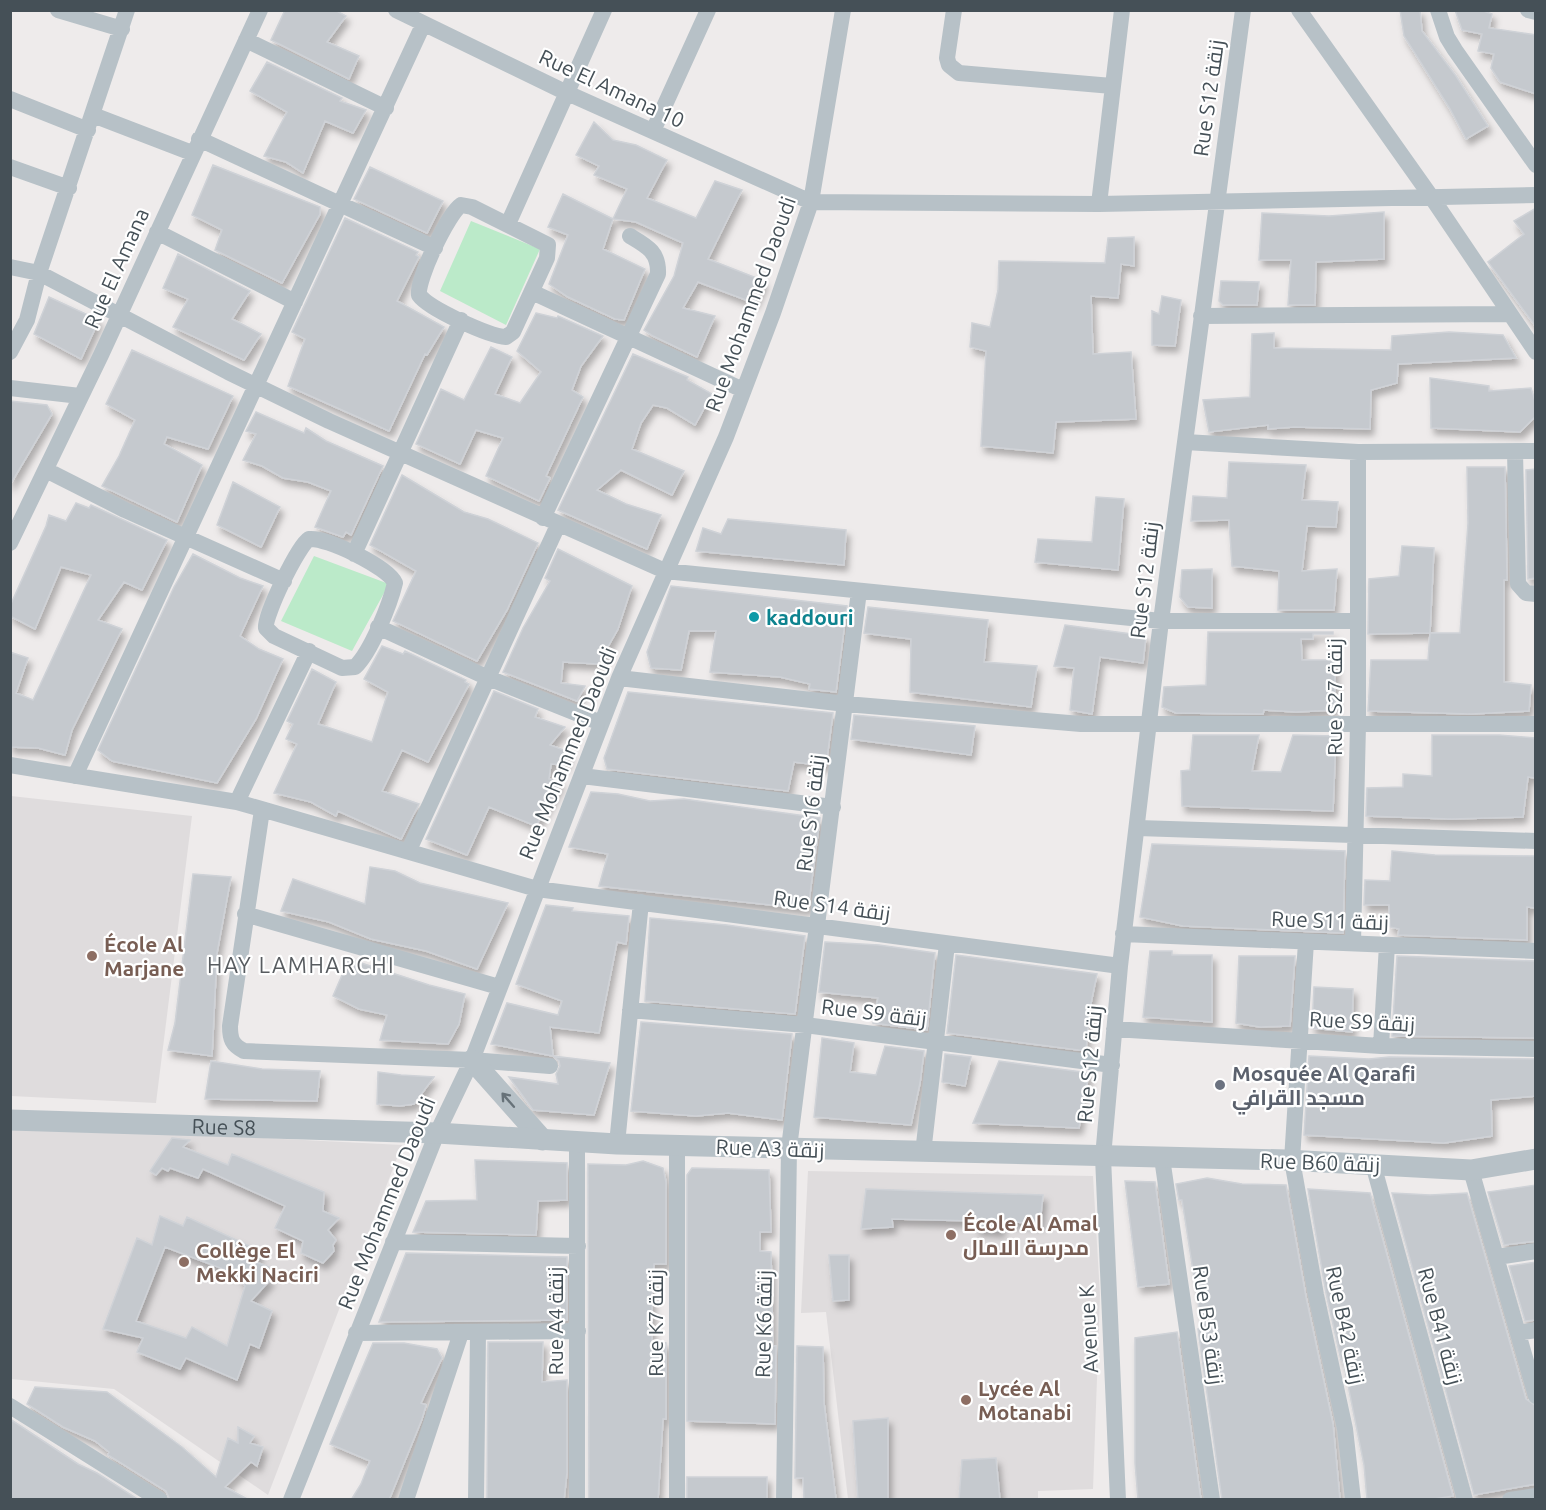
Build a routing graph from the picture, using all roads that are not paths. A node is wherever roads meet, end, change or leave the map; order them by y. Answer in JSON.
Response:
{"nodes":[{"id":1,"x":58,"y":10,"type":"edge"},
{"id":2,"x":127,"y":10,"type":"edge"},
{"id":3,"x":396,"y":10,"type":"edge"},
{"id":4,"x":604,"y":10,"type":"edge"},
{"id":5,"x":708,"y":10,"type":"edge"},
{"id":6,"x":843,"y":10,"type":"edge"},
{"id":7,"x":954,"y":10,"type":"edge"},
{"id":8,"x":1122,"y":10,"type":"edge"},
{"id":9,"x":1243,"y":10,"type":"edge"},
{"id":10,"x":1299,"y":10,"type":"edge"},
{"id":11,"x":1438,"y":10,"type":"edge"},
{"id":12,"x":1528,"y":10,"type":"edge"},
{"id":13,"x":257,"y":11,"type":"edge"},
{"id":14,"x":1536,"y":12,"type":"edge"},
{"id":15,"x":423,"y":25,"type":"junction"},
{"id":16,"x":122,"y":29,"type":"junction"},
{"id":17,"x":246,"y":40,"type":"junction"},
{"id":18,"x":1112,"y":86,"type":"junction"},
{"id":19,"x":565,"y":92,"type":"junction"},
{"id":20,"x":10,"y":99,"type":"edge"},
{"id":21,"x":386,"y":108,"type":"junction"},
{"id":22,"x":91,"y":122,"type":"junction"},
{"id":23,"x":653,"y":131,"type":"junction"},
{"id":24,"x":195,"y":146,"type":"junction"},
{"id":25,"x":1536,"y":165,"type":"edge"},
{"id":26,"x":10,"y":167,"type":"edge"},
{"id":27,"x":69,"y":188,"type":"junction"},
{"id":28,"x":1430,"y":195,"type":"junction"},
{"id":29,"x":1536,"y":195,"type":"edge"},
{"id":30,"x":340,"y":202,"type":"junction"},
{"id":31,"x":811,"y":202,"type":"junction"},
{"id":32,"x":1217,"y":203,"type":"junction"},
{"id":33,"x":1098,"y":204,"type":"junction"},
{"id":34,"x":508,"y":224,"type":"junction"},
{"id":35,"x":157,"y":232,"type":"junction"},
{"id":36,"x":630,"y":236,"type":"dead end"},
{"id":37,"x":435,"y":248,"type":"junction"},
{"id":38,"x":10,"y":267,"type":"edge"},
{"id":39,"x":39,"y":273,"type":"junction"},
{"id":40,"x":532,"y":292,"type":"junction"},
{"id":41,"x":295,"y":302,"type":"junction"},
{"id":42,"x":1508,"y":314,"type":"junction"},
{"id":43,"x":119,"y":315,"type":"junction"},
{"id":44,"x":1201,"y":316,"type":"junction"},
{"id":45,"x":461,"y":320,"type":"junction"},
{"id":46,"x":628,"y":339,"type":"junction"},
{"id":47,"x":10,"y":352,"type":"edge"},
{"id":48,"x":1536,"y":352,"type":"edge"},
{"id":49,"x":256,"y":386,"type":"junction"},
{"id":50,"x":10,"y":388,"type":"edge"},
{"id":51,"x":743,"y":390,"type":"junction"},
{"id":52,"x":80,"y":396,"type":"junction"},
{"id":53,"x":1185,"y":442,"type":"junction"},
{"id":54,"x":1536,"y":451,"type":"edge"},
{"id":55,"x":399,"y":452,"type":"junction"},
{"id":56,"x":1358,"y":452,"type":"junction"},
{"id":57,"x":1515,"y":452,"type":"junction"},
{"id":58,"x":46,"y":470,"type":"junction"},
{"id":59,"x":550,"y":521,"type":"junction"},
{"id":60,"x":188,"y":538,"type":"junction"},
{"id":61,"x":10,"y":543,"type":"edge"},
{"id":62,"x":354,"y":554,"type":"junction"},
{"id":63,"x":665,"y":571,"type":"junction"},
{"id":64,"x":284,"y":581,"type":"junction"},
{"id":65,"x":859,"y":591,"type":"junction"},
{"id":66,"x":1536,"y":594,"type":"edge"},
{"id":67,"x":1161,"y":621,"type":"junction"},
{"id":68,"x":1356,"y":621,"type":"junction"},
{"id":69,"x":378,"y":627,"type":"junction"},
{"id":70,"x":309,"y":651,"type":"junction"},
{"id":71,"x":486,"y":677,"type":"junction"},
{"id":72,"x":619,"y":678,"type":"junction"},
{"id":73,"x":846,"y":704,"type":"junction"},
{"id":74,"x":601,"y":723,"type":"junction"},
{"id":75,"x":1536,"y":724,"type":"edge"},
{"id":76,"x":1149,"y":725,"type":"junction"},
{"id":77,"x":1358,"y":725,"type":"junction"},
{"id":78,"x":10,"y":765,"type":"edge"},
{"id":79,"x":75,"y":776,"type":"junction"},
{"id":80,"x":582,"y":776,"type":"junction"},
{"id":81,"x":237,"y":802,"type":"junction"},
{"id":82,"x":833,"y":807,"type":"junction"},
{"id":83,"x":262,"y":810,"type":"junction"},
{"id":84,"x":1138,"y":828,"type":"junction"},
{"id":85,"x":1354,"y":834,"type":"junction"},
{"id":86,"x":1536,"y":841,"type":"edge"},
{"id":87,"x":409,"y":850,"type":"junction"},
{"id":88,"x":537,"y":889,"type":"junction"},
{"id":89,"x":641,"y":902,"type":"junction"},
{"id":90,"x":245,"y":914,"type":"junction"},
{"id":91,"x":818,"y":926,"type":"junction"},
{"id":92,"x":1123,"y":934,"type":"junction"},
{"id":93,"x":1306,"y":942,"type":"junction"},
{"id":94,"x":1353,"y":942,"type":"junction"},
{"id":95,"x":947,"y":944,"type":"junction"},
{"id":96,"x":1387,"y":945,"type":"junction"},
{"id":97,"x":1536,"y":951,"type":"edge"},
{"id":98,"x":1120,"y":966,"type":"junction"},
{"id":99,"x":499,"y":987,"type":"junction"},
{"id":100,"x":630,"y":1010,"type":"junction"},
{"id":101,"x":806,"y":1025,"type":"junction"},
{"id":102,"x":1114,"y":1029,"type":"junction"},
{"id":103,"x":1299,"y":1040,"type":"junction"},
{"id":104,"x":936,"y":1042,"type":"junction"},
{"id":105,"x":1381,"y":1046,"type":"junction"},
{"id":106,"x":1536,"y":1049,"type":"edge"},
{"id":107,"x":472,"y":1060,"type":"junction"},
{"id":108,"x":1112,"y":1065,"type":"junction"},
{"id":109,"x":550,"y":1066,"type":"dead end"},
{"id":110,"x":10,"y":1120,"type":"edge"},
{"id":111,"x":437,"y":1133,"type":"junction"},
{"id":112,"x":543,"y":1140,"type":"junction"},
{"id":113,"x":577,"y":1142,"type":"junction"},
{"id":114,"x":616,"y":1144,"type":"junction"},
{"id":115,"x":677,"y":1146,"type":"junction"},
{"id":116,"x":789,"y":1148,"type":"junction"},
{"id":117,"x":923,"y":1153,"type":"junction"},
{"id":118,"x":1103,"y":1156,"type":"junction"},
{"id":119,"x":1162,"y":1158,"type":"junction"},
{"id":120,"x":1536,"y":1159,"type":"edge"},
{"id":121,"x":1292,"y":1160,"type":"junction"},
{"id":122,"x":1373,"y":1164,"type":"junction"},
{"id":123,"x":1471,"y":1170,"type":"junction"},
{"id":124,"x":393,"y":1242,"type":"junction"},
{"id":125,"x":578,"y":1246,"type":"junction"},
{"id":126,"x":1536,"y":1251,"type":"edge"},
{"id":127,"x":1497,"y":1257,"type":"junction"},
{"id":128,"x":1536,"y":1330,"type":"edge"},
{"id":129,"x":578,"y":1331,"type":"junction"},
{"id":130,"x":356,"y":1333,"type":"junction"},
{"id":131,"x":469,"y":1333,"type":"junction"},
{"id":132,"x":1518,"y":1333,"type":"junction"},
{"id":133,"x":1536,"y":1396,"type":"edge"},
{"id":134,"x":10,"y":1406,"type":"edge"},
{"id":135,"x":1536,"y":1496,"type":"edge"},
{"id":136,"x":160,"y":1500,"type":"edge"},
{"id":137,"x":291,"y":1500,"type":"edge"},
{"id":138,"x":406,"y":1500,"type":"edge"},
{"id":139,"x":476,"y":1500,"type":"edge"},
{"id":140,"x":577,"y":1500,"type":"edge"},
{"id":141,"x":677,"y":1500,"type":"edge"},
{"id":142,"x":784,"y":1500,"type":"edge"},
{"id":143,"x":1118,"y":1500,"type":"edge"},
{"id":144,"x":1212,"y":1500,"type":"edge"},
{"id":145,"x":1353,"y":1500,"type":"edge"},
{"id":146,"x":1465,"y":1500,"type":"edge"},
{"id":147,"x":1509,"y":1500,"type":"edge"}],
"edges":[{"from":1,"to":16,"type":"street"},
{"from":2,"to":16,"type":"street"},
{"from":3,"to":15,"type":"street","name":"Rue El Amana 10"},
{"from":4,"to":19,"type":"street"},
{"from":5,"to":23,"type":"street"},
{"from":6,"to":31,"type":"street","name":"Rue Mohammed Daoudi"},
{"from":7,"to":18,"type":"street"},
{"from":8,"to":18,"type":"street"},
{"from":9,"to":32,"type":"street","name":"Rue S12 زنقة"},
{"from":10,"to":28,"type":"street"},
{"from":11,"to":25,"type":"street"},
{"from":12,"to":14,"type":"street"},
{"from":13,"to":17,"type":"street","name":"Rue El Amana"},
{"from":15,"to":19,"type":"street","name":"Rue El Amana 10"},
{"from":15,"to":21,"type":"street"},
{"from":16,"to":22,"type":"street"},
{"from":17,"to":21,"type":"street"},
{"from":17,"to":24,"type":"street","name":"Rue El Amana"},
{"from":18,"to":33,"type":"street"},
{"from":19,"to":23,"type":"street","name":"Rue El Amana 10"},
{"from":19,"to":34,"type":"street"},
{"from":20,"to":22,"type":"street"},
{"from":21,"to":30,"type":"street"},
{"from":22,"to":24,"type":"street"},
{"from":22,"to":27,"type":"street"},
{"from":23,"to":31,"type":"street","name":"Rue El Amana 10"},
{"from":24,"to":30,"type":"street"},
{"from":24,"to":35,"type":"street","name":"Rue El Amana"},
{"from":26,"to":27,"type":"street"},
{"from":27,"to":39,"type":"street"},
{"from":28,"to":29,"type":"street"},
{"from":28,"to":32,"type":"street"},
{"from":28,"to":42,"type":"street"},
{"from":30,"to":37,"type":"street"},
{"from":30,"to":41,"type":"street"},
{"from":31,"to":33,"type":"street"},
{"from":31,"to":51,"type":"street","name":"Rue Mohammed Daoudi"},
{"from":32,"to":33,"type":"street"},
{"from":32,"to":44,"type":"street","name":"Rue S12 زنقة"},
{"from":34,"to":37,"type":"street"},
{"from":34,"to":40,"type":"street"},
{"from":35,"to":41,"type":"street"},
{"from":35,"to":43,"type":"street","name":"Rue El Amana"},
{"from":36,"to":46,"type":"street"},
{"from":37,"to":45,"type":"street"},
{"from":38,"to":39,"type":"street"},
{"from":39,"to":43,"type":"street"},
{"from":39,"to":47,"type":"street"},
{"from":40,"to":45,"type":"street"},
{"from":40,"to":46,"type":"street"},
{"from":41,"to":49,"type":"street"},
{"from":42,"to":44,"type":"street"},
{"from":42,"to":48,"type":"street"},
{"from":43,"to":49,"type":"street"},
{"from":43,"to":52,"type":"street","name":"Rue El Amana"},
{"from":44,"to":53,"type":"street","name":"Rue S12 زنقة"},
{"from":45,"to":55,"type":"street"},
{"from":46,"to":51,"type":"street"},
{"from":46,"to":59,"type":"street"},
{"from":49,"to":55,"type":"street"},
{"from":49,"to":60,"type":"street"},
{"from":50,"to":52,"type":"street"},
{"from":51,"to":63,"type":"street","name":"Rue Mohammed Daoudi"},
{"from":52,"to":58,"type":"street","name":"Rue El Amana"},
{"from":53,"to":56,"type":"street"},
{"from":53,"to":67,"type":"street","name":"Rue S12 زنقة"},
{"from":54,"to":57,"type":"street"},
{"from":55,"to":59,"type":"street"},
{"from":55,"to":62,"type":"street"},
{"from":56,"to":57,"type":"street"},
{"from":56,"to":68,"type":"street","name":"Rue S27 زنقة"},
{"from":57,"to":66,"type":"street"},
{"from":58,"to":60,"type":"street"},
{"from":58,"to":61,"type":"street","name":"Rue El Amana"},
{"from":59,"to":63,"type":"street"},
{"from":59,"to":71,"type":"street"},
{"from":60,"to":64,"type":"street"},
{"from":60,"to":79,"type":"street"},
{"from":62,"to":64,"type":"street"},
{"from":62,"to":69,"type":"street"},
{"from":63,"to":65,"type":"street"},
{"from":63,"to":72,"type":"street","name":"Rue Mohammed Daoudi"},
{"from":64,"to":70,"type":"street"},
{"from":65,"to":67,"type":"street"},
{"from":65,"to":73,"type":"street","name":"Rue S16 زنقة"},
{"from":67,"to":68,"type":"street"},
{"from":67,"to":76,"type":"street","name":"Rue S12 زنقة"},
{"from":68,"to":77,"type":"street","name":"Rue S27 زنقة"},
{"from":69,"to":70,"type":"street"},
{"from":69,"to":71,"type":"street"},
{"from":70,"to":81,"type":"street"},
{"from":71,"to":74,"type":"street"},
{"from":71,"to":87,"type":"street"},
{"from":72,"to":73,"type":"street"},
{"from":72,"to":74,"type":"street","name":"Rue Mohammed Daoudi"},
{"from":73,"to":76,"type":"street"},
{"from":73,"to":82,"type":"street","name":"Rue S16 زنقة"},
{"from":74,"to":80,"type":"street","name":"Rue Mohammed Daoudi"},
{"from":75,"to":77,"type":"street"},
{"from":76,"to":77,"type":"street"},
{"from":76,"to":84,"type":"street","name":"Rue S12 زنقة"},
{"from":77,"to":85,"type":"street","name":"Rue S27 زنقة"},
{"from":78,"to":79,"type":"street","name":"Rue S14 زنقة"},
{"from":79,"to":81,"type":"street","name":"Rue S14 زنقة"},
{"from":80,"to":82,"type":"street"},
{"from":80,"to":88,"type":"street","name":"Rue Mohammed Daoudi"},
{"from":81,"to":83,"type":"street","name":"Rue S14 زنقة"},
{"from":82,"to":91,"type":"street","name":"Rue S16 زنقة"},
{"from":83,"to":87,"type":"street","name":"Rue S14 زنقة"},
{"from":83,"to":90,"type":"street"},
{"from":84,"to":85,"type":"street"},
{"from":84,"to":92,"type":"street","name":"Rue S12 زنقة"},
{"from":85,"to":86,"type":"street"},
{"from":85,"to":94,"type":"street","name":"Rue S27 زنقة"},
{"from":87,"to":88,"type":"street","name":"Rue S14 زنقة"},
{"from":88,"to":89,"type":"street","name":"Rue S14 زنقة"},
{"from":88,"to":99,"type":"street","name":"Rue Mohammed Daoudi"},
{"from":89,"to":91,"type":"street","name":"Rue S14 زنقة"},
{"from":89,"to":100,"type":"street"},
{"from":90,"to":99,"type":"street"},
{"from":90,"to":107,"type":"street"},
{"from":91,"to":95,"type":"street","name":"Rue S14 زنقة"},
{"from":91,"to":101,"type":"street","name":"Rue S16 زنقة"},
{"from":92,"to":93,"type":"street","name":"Rue S11 زنقة"},
{"from":92,"to":98,"type":"street","name":"Rue S12 زنقة"},
{"from":93,"to":94,"type":"street","name":"Rue S11 زنقة"},
{"from":93,"to":103,"type":"street","name":"Rue B42 زنقة"},
{"from":94,"to":96,"type":"street","name":"Rue S11 زنقة"},
{"from":95,"to":98,"type":"street","name":"Rue S14 زنقة"},
{"from":95,"to":104,"type":"street"},
{"from":96,"to":97,"type":"street","name":"Rue S11 زنقة"},
{"from":96,"to":105,"type":"street"},
{"from":98,"to":102,"type":"street","name":"Rue S12 زنقة"},
{"from":99,"to":107,"type":"street","name":"Rue Mohammed Daoudi"},
{"from":100,"to":101,"type":"street","name":"Rue S9 زنقة"},
{"from":100,"to":114,"type":"street"},
{"from":101,"to":104,"type":"street","name":"Rue S9 زنقة"},
{"from":101,"to":116,"type":"street","name":"Rue S16 زنقة"},
{"from":102,"to":103,"type":"street","name":"Rue S9 زنقة"},
{"from":102,"to":108,"type":"street","name":"Rue S12 زنقة"},
{"from":103,"to":105,"type":"street","name":"Rue S9 زنقة"},
{"from":103,"to":121,"type":"street","name":"Rue B42 زنقة"},
{"from":104,"to":108,"type":"street","name":"Rue S9 زنقة"},
{"from":104,"to":117,"type":"street"},
{"from":105,"to":106,"type":"street","name":"Rue S9 زنقة"},
{"from":107,"to":109,"type":"street"},
{"from":107,"to":111,"type":"street","name":"Rue Mohammed Daoudi"},
{"from":112,"to":107,"type":"street","one_way":true},
{"from":108,"to":118,"type":"street","name":"Rue S12 زنقة"},
{"from":110,"to":111,"type":"street","name":"Rue S8"},
{"from":111,"to":112,"type":"street","name":"Rue A3 زنقة"},
{"from":111,"to":124,"type":"street","name":"Rue Mohammed Daoudi"},
{"from":112,"to":113,"type":"street","name":"Rue A3 زنقة"},
{"from":113,"to":114,"type":"street","name":"Rue A3 زنقة"},
{"from":113,"to":125,"type":"street","name":"Rue A4 زنقة"},
{"from":114,"to":115,"type":"street","name":"Rue A3 زنقة"},
{"from":115,"to":116,"type":"street","name":"Rue A3 زنقة"},
{"from":115,"to":141,"type":"street","name":"Rue K7 زنقة"},
{"from":116,"to":117,"type":"street","name":"Rue A3 زنقة"},
{"from":116,"to":142,"type":"street","name":"Rue K6 زنقة"},
{"from":117,"to":118,"type":"street","name":"Rue A3 زنقة"},
{"from":118,"to":119,"type":"street","name":"Rue B60 زنقة"},
{"from":118,"to":143,"type":"street","name":"Avenue K"},
{"from":119,"to":121,"type":"street","name":"Rue B60 زنقة"},
{"from":119,"to":144,"type":"street","name":"Rue B53 زنقة"},
{"from":120,"to":123,"type":"street","name":"Rue B60 زنقة"},
{"from":121,"to":122,"type":"street","name":"Rue B60 زنقة"},
{"from":121,"to":145,"type":"street","name":"Rue B42 زنقة"},
{"from":122,"to":123,"type":"street","name":"Rue B60 زنقة"},
{"from":122,"to":146,"type":"street","name":"Rue B41 زنقة"},
{"from":123,"to":127,"type":"street"},
{"from":124,"to":125,"type":"street"},
{"from":124,"to":130,"type":"street","name":"Rue Mohammed Daoudi"},
{"from":125,"to":129,"type":"street","name":"Rue A4 زنقة"},
{"from":126,"to":127,"type":"street"},
{"from":127,"to":132,"type":"street"},
{"from":128,"to":132,"type":"street"},
{"from":129,"to":131,"type":"street"},
{"from":129,"to":140,"type":"street","name":"Rue A4 زنقة"},
{"from":130,"to":131,"type":"street"},
{"from":130,"to":137,"type":"street","name":"Rue Mohammed Daoudi"},
{"from":131,"to":138,"type":"street"},
{"from":131,"to":139,"type":"street"},
{"from":132,"to":133,"type":"street"},
{"from":134,"to":136,"type":"street"},
{"from":135,"to":147,"type":"street"}]}
